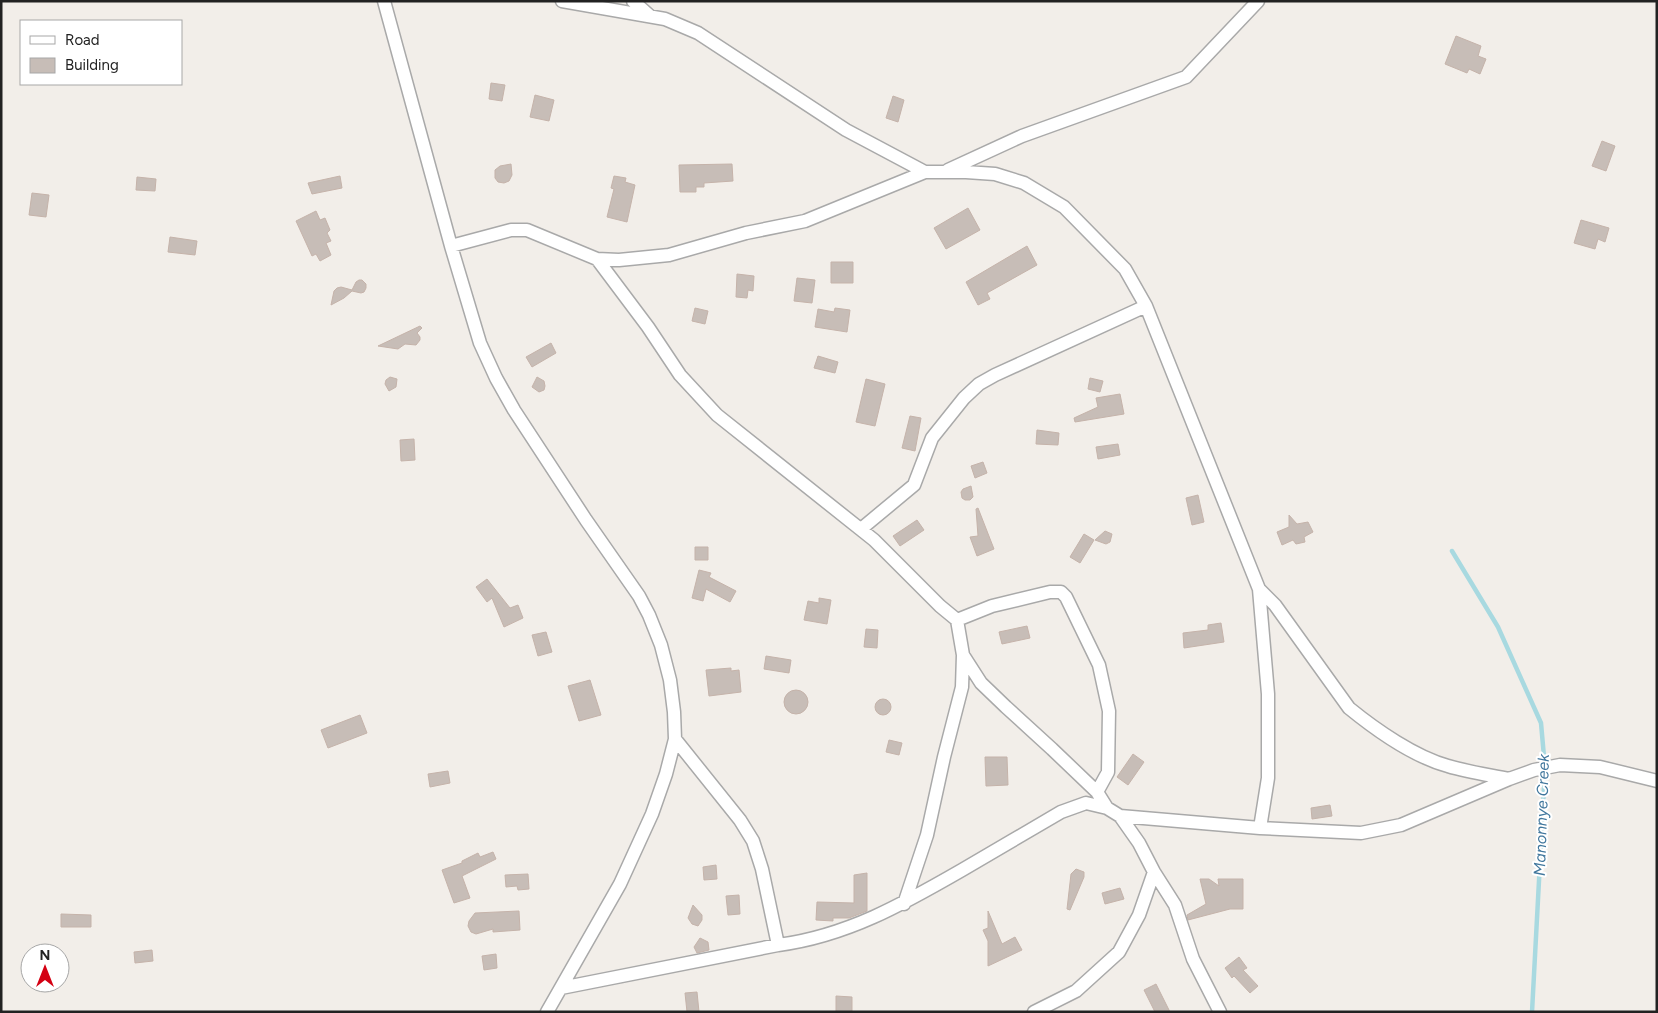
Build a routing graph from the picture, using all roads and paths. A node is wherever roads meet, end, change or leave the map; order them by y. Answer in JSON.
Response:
{"nodes":[{"id":1,"x":384,"y":1,"type":"edge"},
{"id":2,"x":562,"y":1,"type":"edge"},
{"id":3,"x":633,"y":1,"type":"edge"},
{"id":4,"x":1258,"y":1,"type":"edge"},
{"id":5,"x":650,"y":16,"type":"junction"},
{"id":6,"x":925,"y":172,"type":"junction"},
{"id":7,"x":943,"y":172,"type":"junction"},
{"id":8,"x":451,"y":246,"type":"junction"},
{"id":9,"x":597,"y":259,"type":"junction"},
{"id":10,"x":1146,"y":306,"type":"junction"},
{"id":11,"x":861,"y":529,"type":"junction"},
{"id":12,"x":1259,"y":589,"type":"junction"},
{"id":13,"x":957,"y":620,"type":"junction"},
{"id":14,"x":963,"y":655,"type":"junction"},
{"id":15,"x":674,"y":740,"type":"junction"},
{"id":16,"x":1509,"y":779,"type":"junction"},
{"id":17,"x":1657,"y":781,"type":"edge"},
{"id":18,"x":1097,"y":792,"type":"junction"},
{"id":19,"x":1107,"y":808,"type":"junction"},
{"id":20,"x":1120,"y":816,"type":"junction"},
{"id":21,"x":1260,"y":828,"type":"junction"},
{"id":22,"x":1154,"y":872,"type":"junction"},
{"id":23,"x":904,"y":904,"type":"junction"},
{"id":24,"x":778,"y":945,"type":"junction"},
{"id":25,"x":561,"y":988,"type":"junction"},
{"id":26,"x":547,"y":1012,"type":"edge"},
{"id":27,"x":1034,"y":1012,"type":"edge"},
{"id":28,"x":1220,"y":1012,"type":"edge"}],
"edges":[{"from":1,"to":8,"type":"street"},
{"from":2,"to":5,"type":"street"},
{"from":3,"to":5,"type":"street"},
{"from":4,"to":7,"type":"street"},
{"from":5,"to":6,"type":"street"},
{"from":6,"to":7,"type":"street"},
{"from":6,"to":9,"type":"street"},
{"from":7,"to":10,"type":"street"},
{"from":8,"to":9,"type":"street"},
{"from":8,"to":15,"type":"street"},
{"from":9,"to":11,"type":"street"},
{"from":10,"to":11,"type":"street"},
{"from":10,"to":12,"type":"street"},
{"from":11,"to":13,"type":"street"},
{"from":12,"to":16,"type":"street"},
{"from":12,"to":21,"type":"street"},
{"from":13,"to":14,"type":"street"},
{"from":13,"to":18,"type":"street"},
{"from":14,"to":18,"type":"street"},
{"from":14,"to":23,"type":"street"},
{"from":15,"to":24,"type":"street"},
{"from":15,"to":25,"type":"street"},
{"from":16,"to":17,"type":"street"},
{"from":16,"to":21,"type":"street"},
{"from":18,"to":19,"type":"street"},
{"from":19,"to":20,"type":"street"},
{"from":19,"to":23,"type":"street"},
{"from":20,"to":21,"type":"street"},
{"from":20,"to":22,"type":"street"},
{"from":22,"to":27,"type":"street"},
{"from":22,"to":28,"type":"street"},
{"from":23,"to":24,"type":"street"},
{"from":24,"to":25,"type":"street"},
{"from":25,"to":26,"type":"street"}]}
